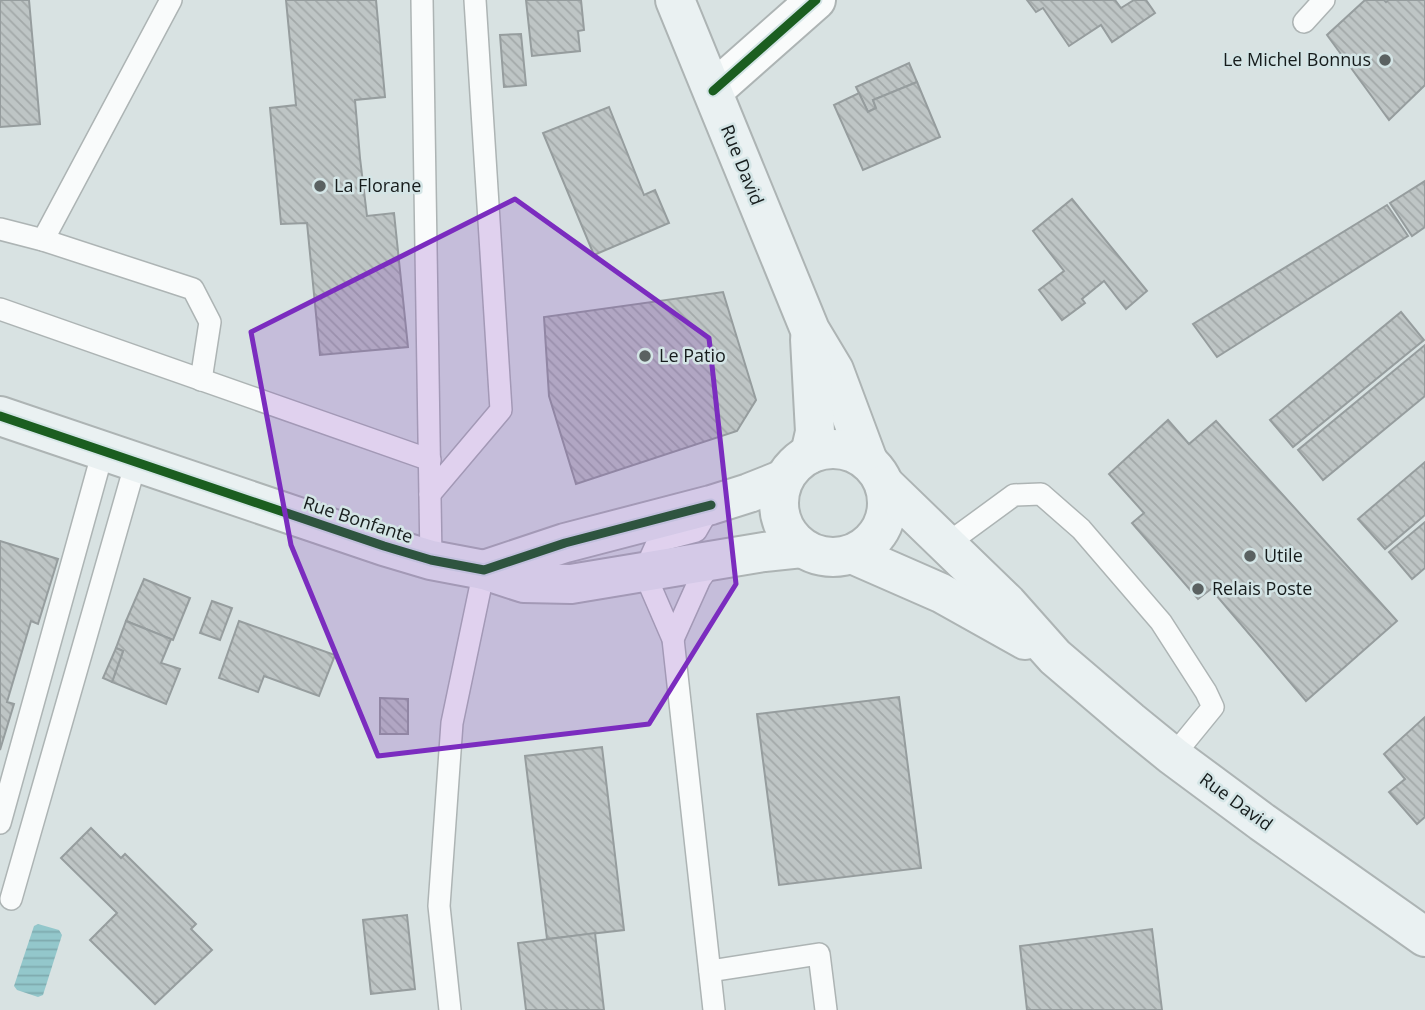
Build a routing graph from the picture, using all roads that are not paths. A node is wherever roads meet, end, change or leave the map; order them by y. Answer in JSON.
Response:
{"nodes":[{"id":1,"x":171,"y":0,"type":"edge"},
{"id":2,"x":422,"y":0,"type":"edge"},
{"id":3,"x":475,"y":0,"type":"edge"},
{"id":4,"x":675,"y":0,"type":"edge"},
{"id":5,"x":816,"y":0,"type":"edge"},
{"id":6,"x":1324,"y":0,"type":"edge"},
{"id":7,"x":1304,"y":22,"type":"dead end"},
{"id":8,"x":713,"y":91,"type":"junction"},
{"id":9,"x":0,"y":229,"type":"edge"},
{"id":10,"x":43,"y":240,"type":"junction"},
{"id":11,"x":0,"y":309,"type":"edge"},
{"id":12,"x":810,"y":330,"type":"junction"},
{"id":13,"x":201,"y":380,"type":"junction"},
{"id":14,"x":0,"y":416,"type":"edge"},
{"id":15,"x":119,"y":456,"type":"junction"},
{"id":16,"x":430,"y":460,"type":"junction"},
{"id":17,"x":797,"y":466,"type":"junction"},
{"id":18,"x":876,"y":473,"type":"junction"},
{"id":19,"x":430,"y":494,"type":"junction"},
{"id":20,"x":711,"y":505,"type":"junction"},
{"id":21,"x":947,"y":544,"type":"junction"},
{"id":22,"x":802,"y":548,"type":"junction"},
{"id":23,"x":852,"y":554,"type":"junction"},
{"id":24,"x":431,"y":561,"type":"junction"},
{"id":25,"x":713,"y":561,"type":"junction"},
{"id":26,"x":484,"y":570,"type":"junction"},
{"id":27,"x":644,"y":572,"type":"junction"},
{"id":28,"x":673,"y":639,"type":"junction"},
{"id":29,"x":1055,"y":657,"type":"junction"},
{"id":30,"x":1173,"y":756,"type":"junction"},
{"id":31,"x":0,"y":823,"type":"edge"},
{"id":32,"x":11,"y":899,"type":"dead end"},
{"id":33,"x":1425,"y":937,"type":"edge"},
{"id":34,"x":710,"y":971,"type":"junction"},
{"id":35,"x":450,"y":1010,"type":"edge"},
{"id":36,"x":714,"y":1010,"type":"edge"},
{"id":37,"x":826,"y":1010,"type":"edge"}],
"edges":[{"from":1,"to":10,"type":"lane"},
{"from":2,"to":16,"type":"lane"},
{"from":3,"to":19,"type":"lane"},
{"from":4,"to":8,"type":"main road","name":"Rue David"},
{"from":5,"to":8,"type":"street"},
{"from":6,"to":7,"type":"lane"},
{"from":8,"to":12,"type":"main road","name":"Rue David"},
{"from":9,"to":10,"type":"lane"},
{"from":10,"to":13,"type":"lane"},
{"from":11,"to":13,"type":"lane"},
{"from":12,"to":17,"type":"main road","name":"Rue David"},
{"from":12,"to":18,"type":"main road","name":"Rue David"},
{"from":13,"to":16,"type":"lane"},
{"from":14,"to":15,"type":"main road","name":"Rue Bonfante"},
{"from":15,"to":24,"type":"main road","name":"Rue Bonfante"},
{"from":15,"to":31,"type":"lane"},
{"from":15,"to":32,"type":"lane"},
{"from":16,"to":19,"type":"lane"},
{"from":17,"to":18,"type":"main road"},
{"from":17,"to":20,"type":"main road","name":"Rue Bonfante"},
{"from":17,"to":22,"type":"main road"},
{"from":18,"to":21,"type":"main road","name":"Rue David"},
{"from":18,"to":23,"type":"main road"},
{"from":19,"to":24,"type":"lane"},
{"from":20,"to":26,"type":"main road","name":"Rue Bonfante"},
{"from":20,"to":27,"type":"lane"},
{"from":21,"to":29,"type":"main road","name":"Rue David"},
{"from":21,"to":30,"type":"lane"},
{"from":22,"to":23,"type":"main road"},
{"from":22,"to":25,"type":"main road","name":"Rue Bonfante"},
{"from":23,"to":29,"type":"main road","name":"Rue David"},
{"from":24,"to":26,"type":"main road","name":"Rue Bonfante"},
{"from":25,"to":27,"type":"main road","name":"Rue Bonfante"},
{"from":25,"to":28,"type":"lane"},
{"from":26,"to":27,"type":"main road","name":"Rue Bonfante"},
{"from":26,"to":35,"type":"lane"},
{"from":27,"to":28,"type":"lane"},
{"from":28,"to":34,"type":"lane"},
{"from":29,"to":30,"type":"main road","name":"Rue David"},
{"from":30,"to":33,"type":"main road","name":"Rue David"},
{"from":34,"to":36,"type":"lane"},
{"from":34,"to":37,"type":"lane"}]}
